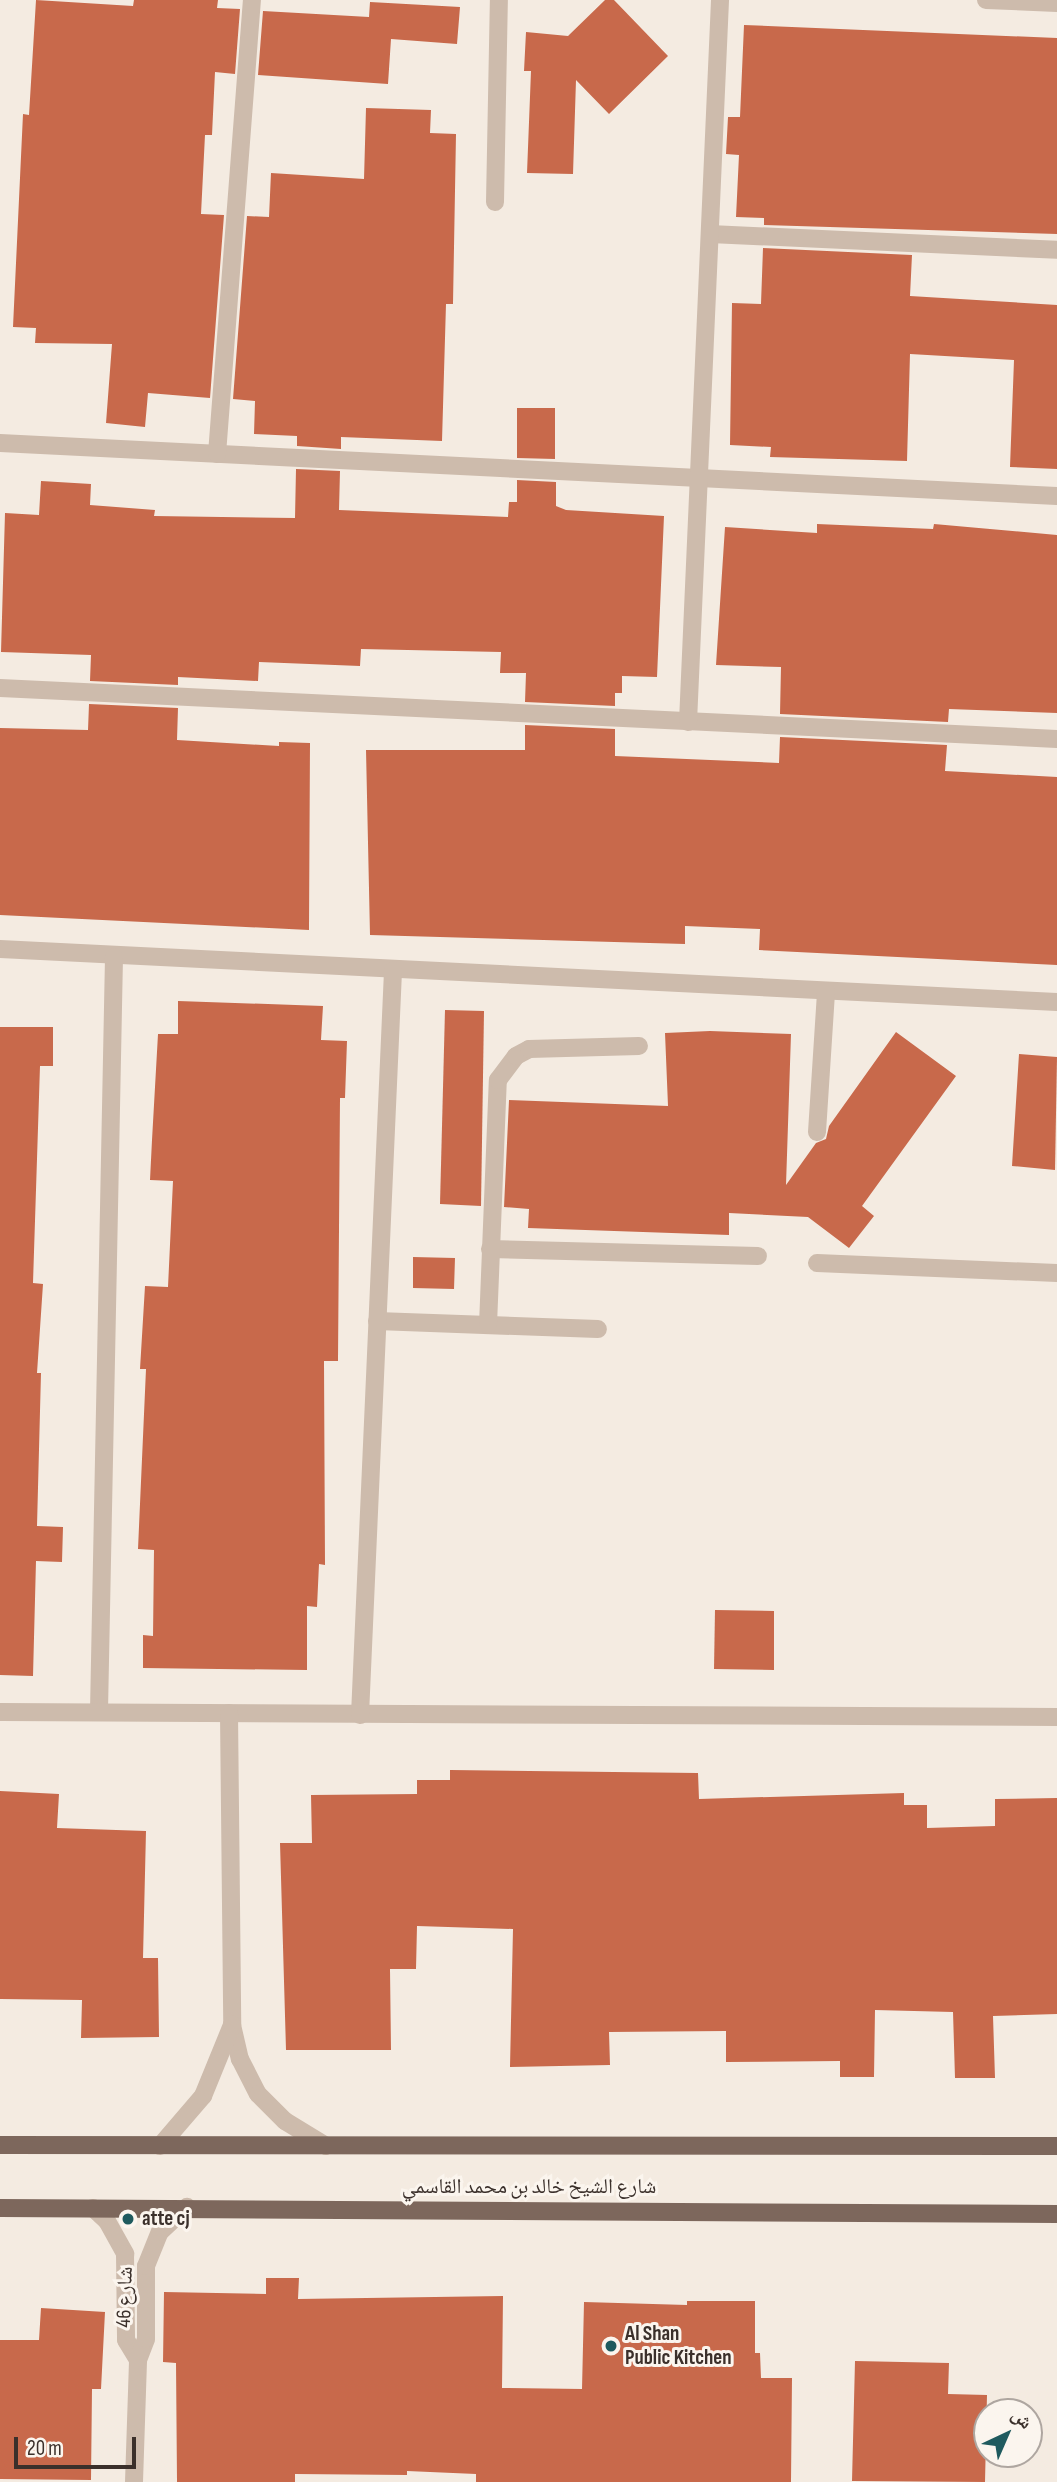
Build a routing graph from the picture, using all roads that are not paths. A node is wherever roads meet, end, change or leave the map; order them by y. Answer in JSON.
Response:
{"nodes":[{"id":1,"x":252,"y":0,"type":"edge"},
{"id":2,"x":499,"y":0,"type":"edge"},
{"id":3,"x":720,"y":0,"type":"edge"},
{"id":4,"x":986,"y":0,"type":"edge"},
{"id":5,"x":1057,"y":3,"type":"edge"},
{"id":6,"x":495,"y":202,"type":"dead end"},
{"id":7,"x":710,"y":234,"type":"junction"},
{"id":8,"x":1057,"y":250,"type":"edge"},
{"id":9,"x":0,"y":443,"type":"edge"},
{"id":10,"x":217,"y":454,"type":"junction"},
{"id":11,"x":699,"y":478,"type":"junction"},
{"id":12,"x":1057,"y":496,"type":"edge"},
{"id":13,"x":0,"y":688,"type":"edge"},
{"id":14,"x":688,"y":722,"type":"junction"},
{"id":15,"x":1057,"y":739,"type":"edge"},
{"id":16,"x":0,"y":949,"type":"edge"},
{"id":17,"x":114,"y":957,"type":"junction"},
{"id":18,"x":393,"y":971,"type":"junction"},
{"id":19,"x":826,"y":991,"type":"junction"},
{"id":20,"x":1057,"y":1002,"type":"edge"},
{"id":21,"x":639,"y":1046,"type":"dead end"},
{"id":22,"x":817,"y":1132,"type":"dead end"},
{"id":23,"x":490,"y":1249,"type":"junction"},
{"id":24,"x":758,"y":1256,"type":"dead end"},
{"id":25,"x":817,"y":1263,"type":"dead end"},
{"id":26,"x":1057,"y":1273,"type":"edge"},
{"id":27,"x":377,"y":1321,"type":"junction"},
{"id":28,"x":488,"y":1325,"type":"junction"},
{"id":29,"x":598,"y":1329,"type":"dead end"},
{"id":30,"x":99,"y":1711,"type":"junction"},
{"id":31,"x":0,"y":1712,"type":"edge"},
{"id":32,"x":229,"y":1713,"type":"junction"},
{"id":33,"x":360,"y":1714,"type":"junction"},
{"id":34,"x":1057,"y":1717,"type":"edge"},
{"id":35,"x":232,"y":2025,"type":"junction"},
{"id":36,"x":0,"y":2145,"type":"edge"},
{"id":37,"x":160,"y":2146,"type":"junction"},
{"id":38,"x":326,"y":2146,"type":"junction"},
{"id":39,"x":1057,"y":2147,"type":"edge"},
{"id":40,"x":93,"y":2207,"type":"junction"},
{"id":41,"x":187,"y":2207,"type":"junction"},
{"id":42,"x":0,"y":2208,"type":"edge"},
{"id":43,"x":1057,"y":2214,"type":"edge"},
{"id":44,"x":138,"y":2360,"type":"junction"},
{"id":45,"x":134,"y":2482,"type":"edge"}],
"edges":[{"from":1,"to":10,"type":"street"},
{"from":2,"to":6,"type":"street"},
{"from":3,"to":7,"type":"street"},
{"from":4,"to":5,"type":"street"},
{"from":7,"to":8,"type":"street"},
{"from":7,"to":11,"type":"street"},
{"from":9,"to":10,"type":"street"},
{"from":10,"to":11,"type":"street"},
{"from":11,"to":12,"type":"street"},
{"from":11,"to":14,"type":"street"},
{"from":13,"to":14,"type":"street"},
{"from":14,"to":15,"type":"street"},
{"from":16,"to":17,"type":"street"},
{"from":17,"to":18,"type":"street"},
{"from":17,"to":30,"type":"street"},
{"from":18,"to":19,"type":"street"},
{"from":18,"to":27,"type":"street"},
{"from":19,"to":20,"type":"street"},
{"from":19,"to":22,"type":"street"},
{"from":21,"to":23,"type":"street"},
{"from":23,"to":24,"type":"street"},
{"from":23,"to":28,"type":"street"},
{"from":25,"to":26,"type":"street"},
{"from":27,"to":28,"type":"street"},
{"from":27,"to":33,"type":"street"},
{"from":28,"to":29,"type":"street"},
{"from":30,"to":31,"type":"street"},
{"from":30,"to":32,"type":"street"},
{"from":32,"to":33,"type":"street"},
{"from":32,"to":35,"type":"street"},
{"from":33,"to":34,"type":"street"},
{"from":35,"to":37,"type":"street"},
{"from":35,"to":38,"type":"street"},
{"from":36,"to":37,"type":"main road","name":"شارع الشيخ خالد بن محمد القاسمي"},
{"from":37,"to":38,"type":"main road","name":"شارع الشيخ خالد بن محمد القاسمي"},
{"from":38,"to":39,"type":"main road","name":"شارع الشيخ خالد بن محمد القاسمي"},
{"from":40,"to":41,"type":"main road","name":"شارع الشيخ خالد بن محمد القاسمي"},
{"from":40,"to":42,"type":"main road","name":"شارع الشيخ خالد بن محمد القاسمي"},
{"from":40,"to":44,"type":"street","name":"شارع 46"},
{"from":41,"to":43,"type":"main road","name":"شارع الشيخ خالد بن محمد القاسمي"},
{"from":41,"to":44,"type":"street","name":"شارع 46"},
{"from":44,"to":45,"type":"street","name":"شارع 46"}]}
